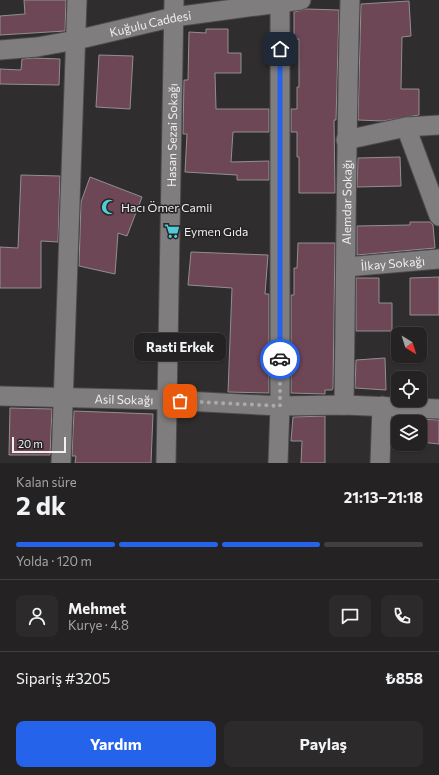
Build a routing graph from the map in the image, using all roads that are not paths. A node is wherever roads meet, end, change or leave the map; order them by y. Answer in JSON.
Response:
{"nodes":[{"id":1,"x":77,"y":0,"type":"edge"},
{"id":2,"x":301,"y":0,"type":"edge"},
{"id":3,"x":350,"y":0,"type":"edge"},
{"id":4,"x":280,"y":2,"type":"edge"},
{"id":5,"x":174,"y":8,"type":"edge"},
{"id":6,"x":76,"y":40,"type":"junction"},
{"id":7,"x":0,"y":50,"type":"edge"},
{"id":8,"x":439,"y":124,"type":"edge"},
{"id":9,"x":406,"y":127,"type":"junction"},
{"id":10,"x":346,"y":140,"type":"junction"},
{"id":11,"x":439,"y":216,"type":"edge"},
{"id":12,"x":439,"y":259,"type":"edge"},
{"id":13,"x":346,"y":267,"type":"junction"},
{"id":14,"x":0,"y":396,"type":"edge"},
{"id":15,"x":64,"y":397,"type":"junction"},
{"id":16,"x":166,"y":400,"type":"junction"},
{"id":17,"x":344,"y":405,"type":"junction"},
{"id":18,"x":280,"y":406,"type":"junction"},
{"id":19,"x":382,"y":406,"type":"junction"},
{"id":20,"x":439,"y":409,"type":"edge"},
{"id":21,"x":61,"y":463,"type":"edge"},
{"id":22,"x":166,"y":463,"type":"edge"},
{"id":23,"x":278,"y":463,"type":"edge"},
{"id":24,"x":380,"y":463,"type":"edge"}],
"edges":[{"from":1,"to":6,"type":"street"},
{"from":2,"to":4,"type":"street","name":"Kuğulu Caddesi"},
{"from":3,"to":10,"type":"street","name":"Alemdar Sokağı"},
{"from":4,"to":5,"type":"street","name":"Kuğulu Caddesi"},
{"from":4,"to":18,"type":"street"},
{"from":5,"to":6,"type":"street","name":"Kuğulu Caddesi"},
{"from":5,"to":16,"type":"street","name":"Hasan Sezai Sokağı"},
{"from":6,"to":7,"type":"street","name":"Kuğulu Caddesi"},
{"from":6,"to":15,"type":"street"},
{"from":8,"to":9,"type":"street"},
{"from":9,"to":10,"type":"street"},
{"from":9,"to":11,"type":"street"},
{"from":10,"to":13,"type":"street","name":"Alemdar Sokağı"},
{"from":12,"to":13,"type":"street","name":"İlkay Sokağı"},
{"from":13,"to":17,"type":"street","name":"Alemdar Sokağı"},
{"from":14,"to":15,"type":"street","name":"Asil Sokağı"},
{"from":15,"to":16,"type":"street","name":"Asil Sokağı"},
{"from":15,"to":21,"type":"street"},
{"from":16,"to":18,"type":"street","name":"Asil Sokağı"},
{"from":16,"to":22,"type":"street","name":"Hasan Sezai Sokağı"},
{"from":17,"to":18,"type":"street","name":"Asil Sokağı"},
{"from":17,"to":19,"type":"street","name":"Asil Sokağı"},
{"from":18,"to":23,"type":"street"},
{"from":19,"to":20,"type":"street","name":"Asil Sokağı"},
{"from":19,"to":24,"type":"street"}]}
